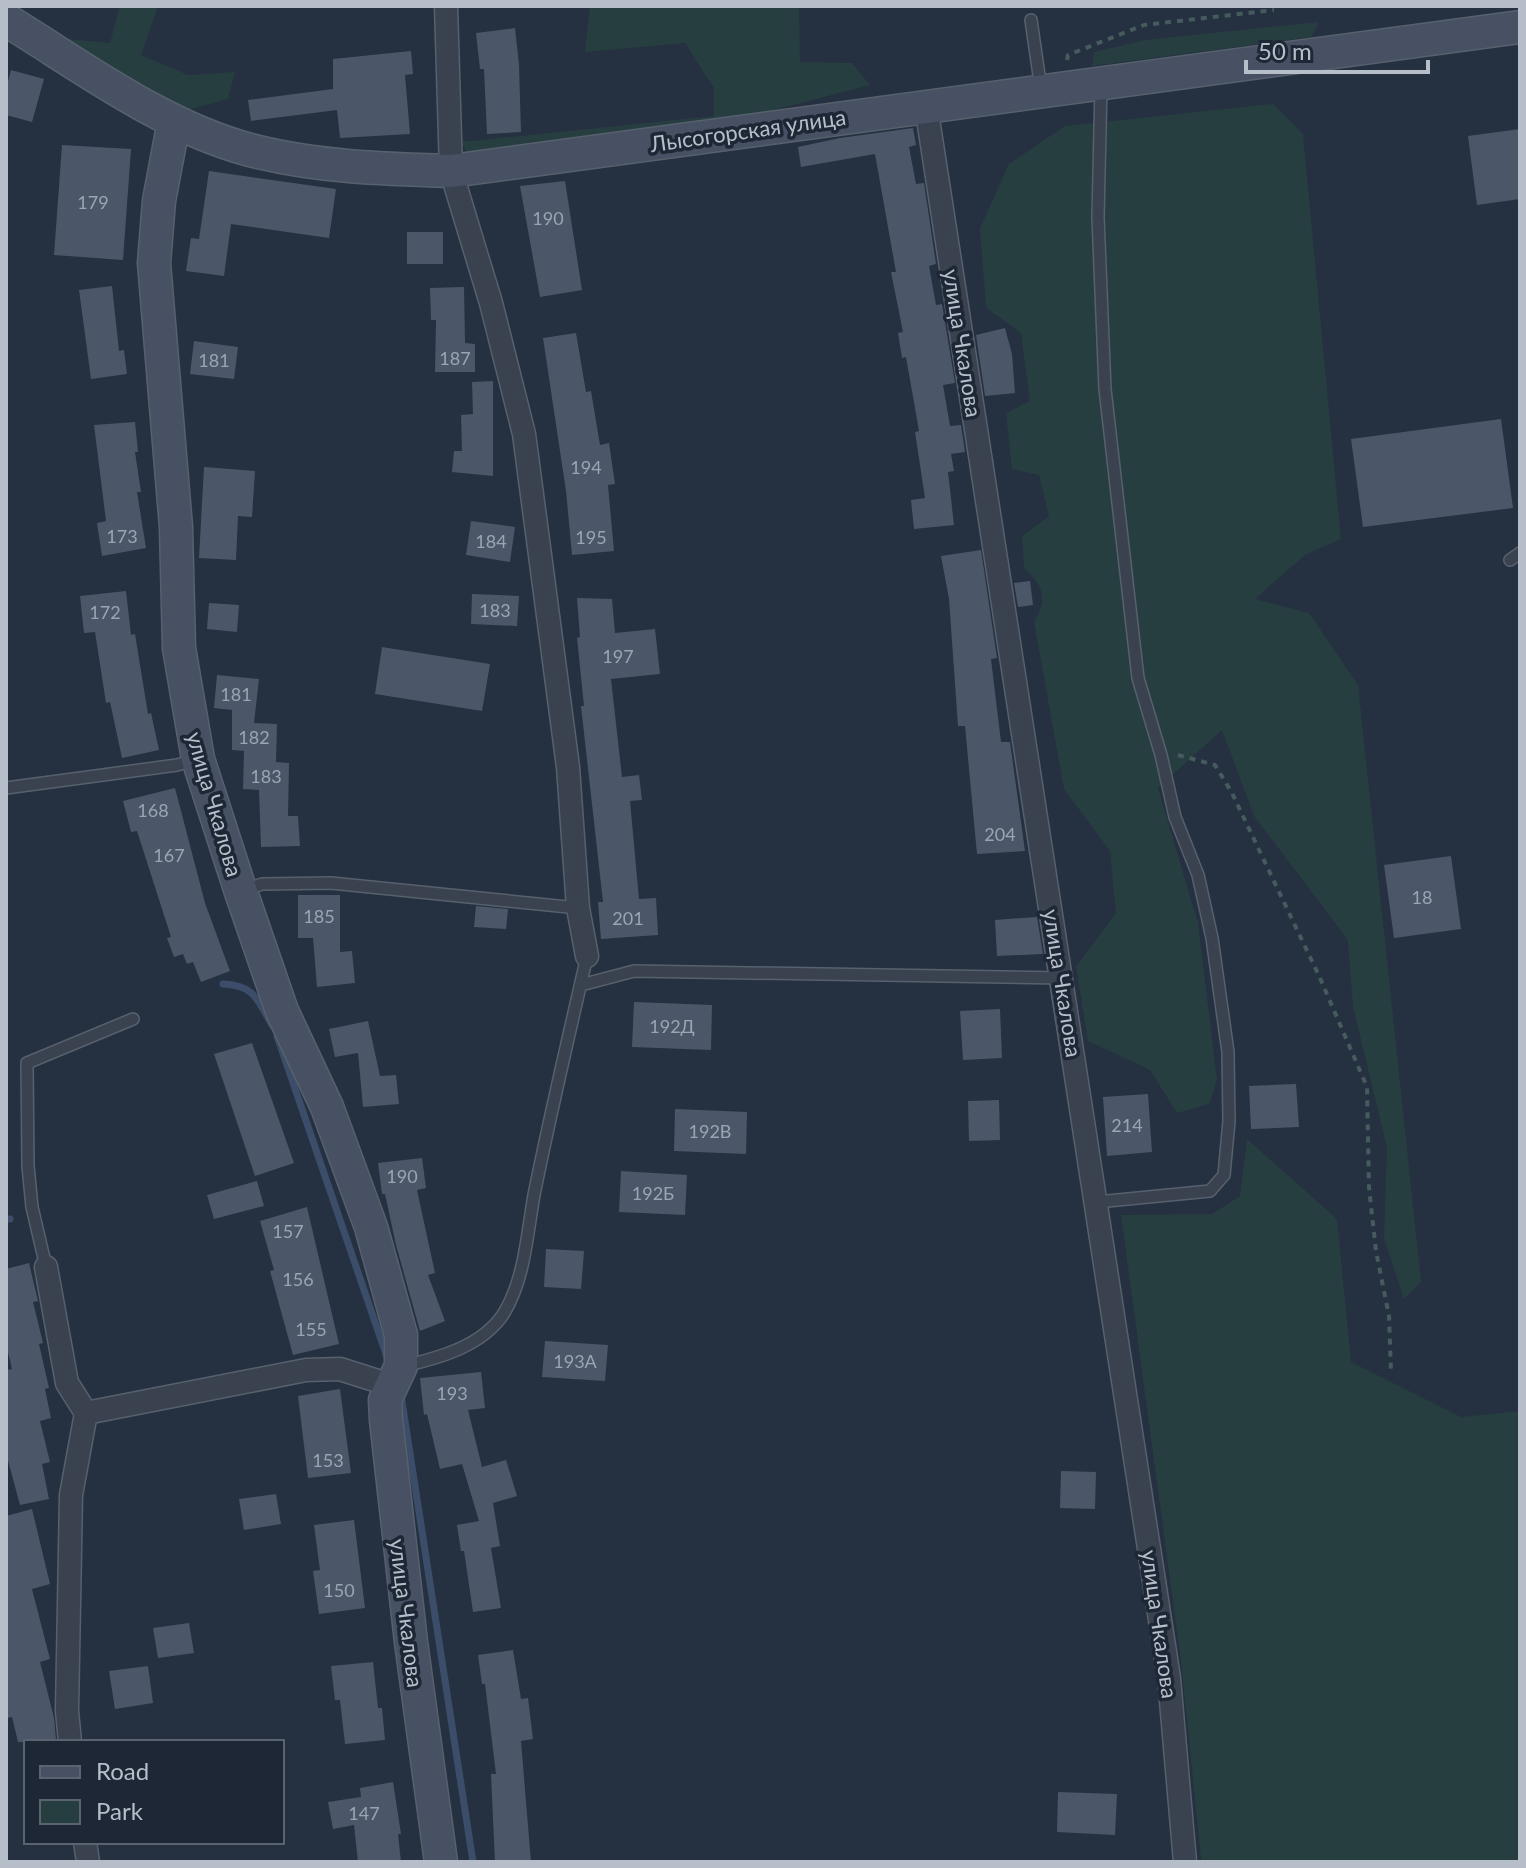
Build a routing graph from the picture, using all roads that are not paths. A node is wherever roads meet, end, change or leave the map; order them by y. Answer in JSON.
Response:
{"nodes":[{"id":1,"x":446,"y":6,"type":"edge"},
{"id":2,"x":6,"y":20,"type":"edge"},
{"id":3,"x":1031,"y":20,"type":"dead end"},
{"id":4,"x":1520,"y":27,"type":"edge"},
{"id":5,"x":1101,"y":82,"type":"junction"},
{"id":6,"x":1042,"y":90,"type":"junction"},
{"id":7,"x":926,"y":106,"type":"junction"},
{"id":8,"x":174,"y":121,"type":"junction"},
{"id":9,"x":451,"y":171,"type":"junction"},
{"id":10,"x":198,"y":759,"type":"junction"},
{"id":11,"x":6,"y":788,"type":"edge"},
{"id":12,"x":241,"y":892,"type":"junction"},
{"id":13,"x":578,"y":908,"type":"junction"},
{"id":14,"x":587,"y":956,"type":"joint"},
{"id":15,"x":1063,"y":978,"type":"junction"},
{"id":16,"x":581,"y":985,"type":"junction"},
{"id":17,"x":133,"y":1019,"type":"dead end"},
{"id":18,"x":1097,"y":1202,"type":"junction"},
{"id":19,"x":46,"y":1267,"type":"joint"},
{"id":20,"x":396,"y":1376,"type":"junction"},
{"id":21,"x":86,"y":1413,"type":"junction"},
{"id":22,"x":70,"y":1740,"type":"edge"},
{"id":23,"x":441,"y":1862,"type":"edge"},
{"id":24,"x":1185,"y":1862,"type":"edge"}],
"edges":[{"from":1,"to":9,"type":"street"},
{"from":2,"to":8,"type":"street","name":"Лысогорская улица"},
{"from":3,"to":6,"type":"lane"},
{"from":4,"to":5,"type":"street","name":"Лысогорская улица"},
{"from":5,"to":6,"type":"street","name":"Лысогорская улица"},
{"from":5,"to":18,"type":"lane"},
{"from":6,"to":7,"type":"street","name":"Лысогорская улица"},
{"from":7,"to":9,"type":"street","name":"Лысогорская улица"},
{"from":7,"to":15,"type":"street","name":"улица Чкалова"},
{"from":8,"to":9,"type":"street","name":"Лысогорская улица"},
{"from":8,"to":10,"type":"street","name":"улица Чкалова"},
{"from":9,"to":13,"type":"street"},
{"from":10,"to":11,"type":"lane"},
{"from":10,"to":12,"type":"street","name":"улица Чкалова"},
{"from":12,"to":13,"type":"lane"},
{"from":12,"to":20,"type":"street","name":"улица Чкалова"},
{"from":13,"to":14,"type":"street"},
{"from":14,"to":16,"type":"lane"},
{"from":15,"to":16,"type":"lane"},
{"from":15,"to":18,"type":"street","name":"улица Чкалова"},
{"from":16,"to":20,"type":"lane"},
{"from":17,"to":19,"type":"lane"},
{"from":18,"to":24,"type":"street","name":"улица Чкалова"},
{"from":19,"to":21,"type":"street"},
{"from":20,"to":21,"type":"street"},
{"from":20,"to":23,"type":"street","name":"улица Чкалова"},
{"from":21,"to":22,"type":"street"}]}
